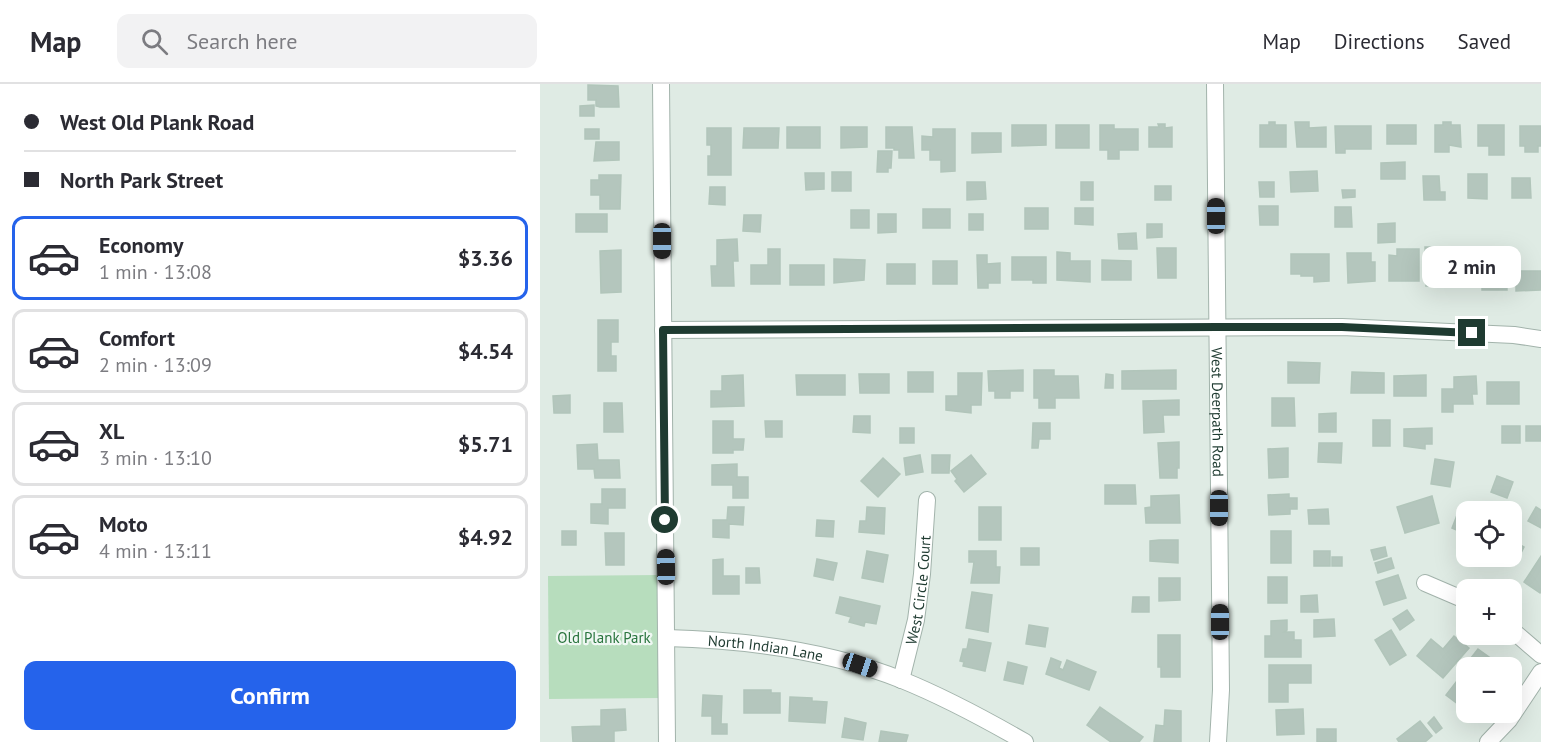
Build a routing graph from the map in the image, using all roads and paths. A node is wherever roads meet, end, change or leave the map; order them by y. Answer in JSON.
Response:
{"nodes":[{"id":1,"x":661,"y":84,"type":"edge"},
{"id":2,"x":1215,"y":84,"type":"edge"},
{"id":3,"x":1217,"y":327,"type":"junction"},
{"id":4,"x":663,"y":330,"type":"junction"},
{"id":5,"x":1541,"y":339,"type":"edge"},
{"id":6,"x":927,"y":500,"type":"dead end"},
{"id":7,"x":1425,"y":583,"type":"dead end"},
{"id":8,"x":1456,"y":596,"type":"edge"},
{"id":9,"x":667,"y":638,"type":"junction"},
{"id":10,"x":1522,"y":639,"type":"edge"},
{"id":11,"x":1541,"y":655,"type":"edge"},
{"id":12,"x":1541,"y":672,"type":"edge"},
{"id":13,"x":902,"y":680,"type":"junction"},
{"id":14,"x":667,"y":742,"type":"edge"},
{"id":15,"x":1025,"y":742,"type":"edge"},
{"id":16,"x":1218,"y":742,"type":"edge"},
{"id":17,"x":1488,"y":742,"type":"edge"}],
"edges":[{"from":1,"to":4,"type":"street"},
{"from":2,"to":3,"type":"street","name":"West Deerpath Road"},
{"from":3,"to":4,"type":"street"},
{"from":3,"to":5,"type":"street"},
{"from":3,"to":16,"type":"street","name":"West Deerpath Road"},
{"from":4,"to":9,"type":"street"},
{"from":6,"to":13,"type":"street","name":"West Circle Court"},
{"from":7,"to":8,"type":"street"},
{"from":9,"to":13,"type":"street","name":"North Indian Lane"},
{"from":9,"to":14,"type":"street"},
{"from":10,"to":11,"type":"street"},
{"from":12,"to":17,"type":"street"},
{"from":13,"to":15,"type":"street","name":"North Indian Lane"}]}
